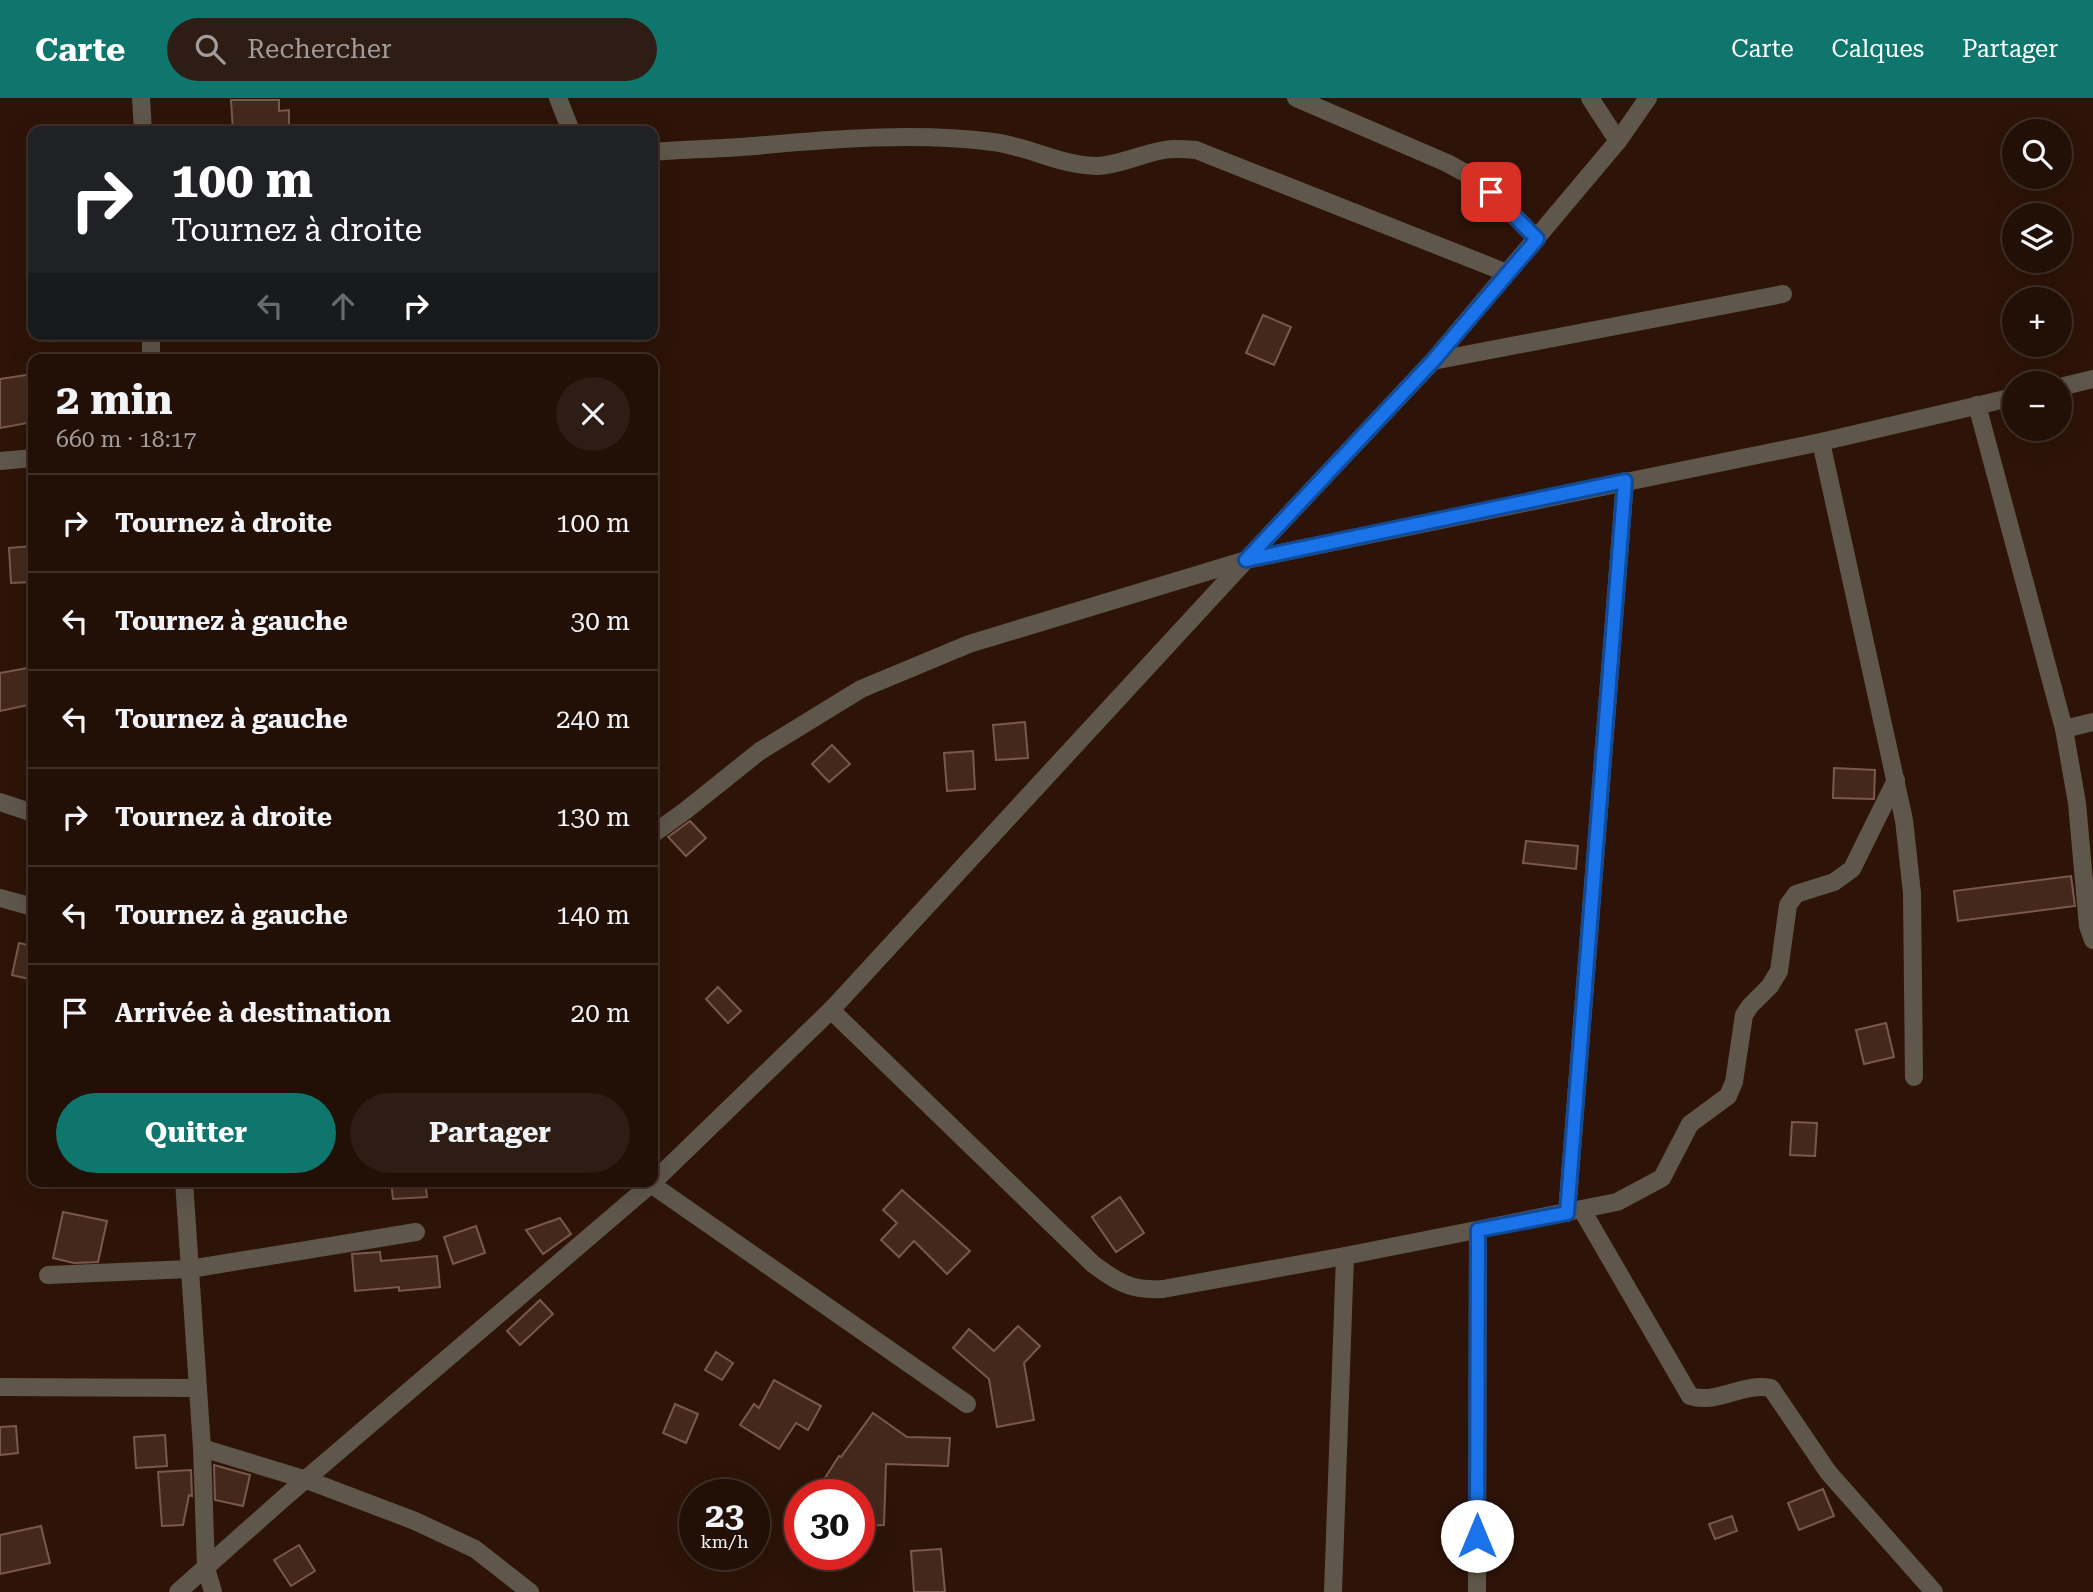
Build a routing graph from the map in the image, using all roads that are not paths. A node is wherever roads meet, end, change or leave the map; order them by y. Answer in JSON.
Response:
{"nodes":[{"id":1,"x":141,"y":98,"type":"edge"},
{"id":2,"x":558,"y":98,"type":"edge"},
{"id":3,"x":1296,"y":98,"type":"edge"},
{"id":4,"x":1590,"y":98,"type":"edge"},
{"id":5,"x":1648,"y":98,"type":"edge"},
{"id":6,"x":143,"y":126,"type":"edge"},
{"id":7,"x":569,"y":126,"type":"edge"},
{"id":8,"x":1618,"y":141,"type":"junction"},
{"id":9,"x":658,"y":152,"type":"edge"},
{"id":10,"x":1537,"y":239,"type":"junction"},
{"id":11,"x":1507,"y":273,"type":"junction"},
{"id":12,"x":1783,"y":294,"type":"dead end"},
{"id":13,"x":1433,"y":361,"type":"junction"},
{"id":14,"x":2093,"y":379,"type":"edge"},
{"id":15,"x":2072,"y":384,"type":"edge"},
{"id":16,"x":2002,"y":400,"type":"edge"},
{"id":17,"x":1977,"y":405,"type":"junction"},
{"id":18,"x":1821,"y":442,"type":"junction"},
{"id":19,"x":28,"y":458,"type":"edge"},
{"id":20,"x":0,"y":461,"type":"edge"},
{"id":21,"x":1625,"y":481,"type":"junction"},
{"id":22,"x":1246,"y":560,"type":"junction"},
{"id":23,"x":2093,"y":722,"type":"edge"},
{"id":24,"x":2064,"y":729,"type":"junction"},
{"id":25,"x":1896,"y":780,"type":"junction"},
{"id":26,"x":0,"y":802,"type":"edge"},
{"id":27,"x":28,"y":811,"type":"edge"},
{"id":28,"x":658,"y":830,"type":"edge"},
{"id":29,"x":0,"y":898,"type":"edge"},
{"id":30,"x":28,"y":906,"type":"edge"},
{"id":31,"x":2093,"y":940,"type":"edge"},
{"id":32,"x":831,"y":1010,"type":"junction"},
{"id":33,"x":1914,"y":1077,"type":"dead end"},
{"id":34,"x":658,"y":1177,"type":"edge"},
{"id":35,"x":184,"y":1187,"type":"edge"},
{"id":36,"x":648,"y":1187,"type":"edge"},
{"id":37,"x":655,"y":1187,"type":"edge"},
{"id":38,"x":1575,"y":1211,"type":"junction"},
{"id":39,"x":1478,"y":1230,"type":"junction"},
{"id":40,"x":416,"y":1232,"type":"dead end"},
{"id":41,"x":1345,"y":1256,"type":"junction"},
{"id":42,"x":190,"y":1269,"type":"junction"},
{"id":43,"x":48,"y":1275,"type":"dead end"},
{"id":44,"x":0,"y":1387,"type":"edge"},
{"id":45,"x":198,"y":1388,"type":"junction"},
{"id":46,"x":967,"y":1404,"type":"dead end"},
{"id":47,"x":202,"y":1448,"type":"junction"},
{"id":48,"x":307,"y":1480,"type":"junction"},
{"id":49,"x":206,"y":1568,"type":"junction"},
{"id":50,"x":178,"y":1592,"type":"edge"},
{"id":51,"x":213,"y":1592,"type":"edge"},
{"id":52,"x":530,"y":1592,"type":"edge"},
{"id":53,"x":1333,"y":1592,"type":"edge"},
{"id":54,"x":1477,"y":1592,"type":"edge"},
{"id":55,"x":1934,"y":1592,"type":"edge"}],
"edges":[{"from":1,"to":6,"type":"street"},
{"from":2,"to":7,"type":"street"},
{"from":3,"to":10,"type":"street"},
{"from":4,"to":8,"type":"street"},
{"from":5,"to":8,"type":"street"},
{"from":8,"to":10,"type":"street"},
{"from":9,"to":11,"type":"street"},
{"from":10,"to":11,"type":"street"},
{"from":11,"to":13,"type":"street"},
{"from":12,"to":13,"type":"street"},
{"from":13,"to":22,"type":"street"},
{"from":14,"to":15,"type":"street"},
{"from":16,"to":17,"type":"street"},
{"from":17,"to":18,"type":"street"},
{"from":17,"to":24,"type":"street"},
{"from":18,"to":21,"type":"street"},
{"from":18,"to":25,"type":"street"},
{"from":19,"to":20,"type":"street"},
{"from":21,"to":22,"type":"street"},
{"from":21,"to":38,"type":"street"},
{"from":22,"to":28,"type":"street"},
{"from":22,"to":32,"type":"street"},
{"from":23,"to":24,"type":"street"},
{"from":24,"to":31,"type":"street"},
{"from":25,"to":33,"type":"street"},
{"from":25,"to":38,"type":"street"},
{"from":26,"to":27,"type":"street"},
{"from":29,"to":30,"type":"street"},
{"from":32,"to":34,"type":"street"},
{"from":32,"to":41,"type":"street"},
{"from":35,"to":42,"type":"street"},
{"from":36,"to":48,"type":"street"},
{"from":37,"to":46,"type":"street"},
{"from":38,"to":39,"type":"street"},
{"from":38,"to":55,"type":"street"},
{"from":39,"to":41,"type":"street"},
{"from":39,"to":54,"type":"street"},
{"from":40,"to":42,"type":"street"},
{"from":41,"to":53,"type":"street"},
{"from":42,"to":43,"type":"street"},
{"from":42,"to":45,"type":"street"},
{"from":44,"to":45,"type":"street"},
{"from":45,"to":47,"type":"street"},
{"from":47,"to":48,"type":"street"},
{"from":47,"to":49,"type":"street"},
{"from":48,"to":49,"type":"street"},
{"from":48,"to":52,"type":"street"},
{"from":49,"to":50,"type":"street"},
{"from":49,"to":51,"type":"street"}]}
